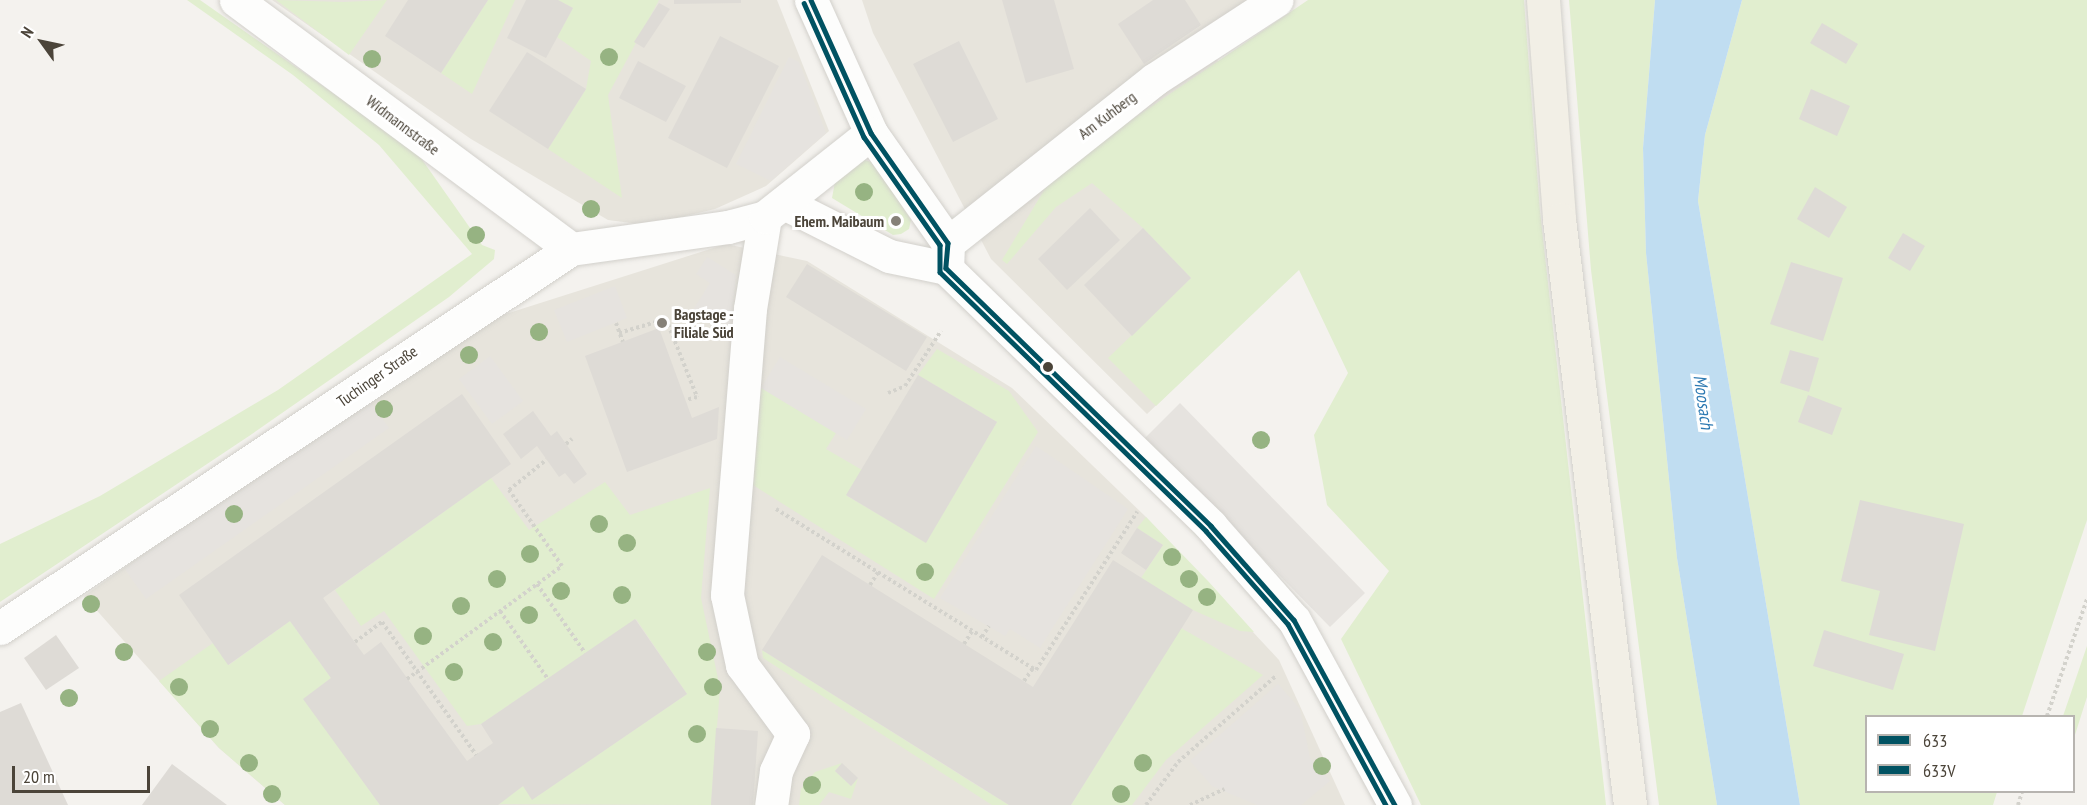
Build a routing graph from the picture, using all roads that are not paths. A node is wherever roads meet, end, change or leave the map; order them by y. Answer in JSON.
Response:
{"nodes":[{"id":1,"x":236,"y":0,"type":"edge"},
{"id":2,"x":811,"y":0,"type":"edge"},
{"id":3,"x":1276,"y":0,"type":"edge"},
{"id":4,"x":1543,"y":0,"type":"edge"},
{"id":5,"x":871,"y":133,"type":"junction"},
{"id":6,"x":776,"y":211,"type":"junction"},
{"id":7,"x":571,"y":249,"type":"junction"},
{"id":8,"x":947,"y":256,"type":"junction"},
{"id":9,"x":0,"y":628,"type":"edge"},
{"id":10,"x":771,"y":805,"type":"edge"},
{"id":11,"x":1395,"y":805,"type":"edge"},
{"id":12,"x":1630,"y":805,"type":"edge"}],
"edges":[{"from":1,"to":7,"type":"street","name":"Widmannstraße"},
{"from":2,"to":5,"type":"street"},
{"from":3,"to":8,"type":"street","name":"Am Kuhberg"},
{"from":4,"to":12,"type":"main road"},
{"from":5,"to":6,"type":"street","name":"Tuchinger Straße"},
{"from":5,"to":8,"type":"street"},
{"from":6,"to":7,"type":"street","name":"Tuchinger Straße"},
{"from":6,"to":8,"type":"street"},
{"from":6,"to":10,"type":"street"},
{"from":7,"to":9,"type":"street","name":"Tuchinger Straße"},
{"from":8,"to":11,"type":"street"}]}
